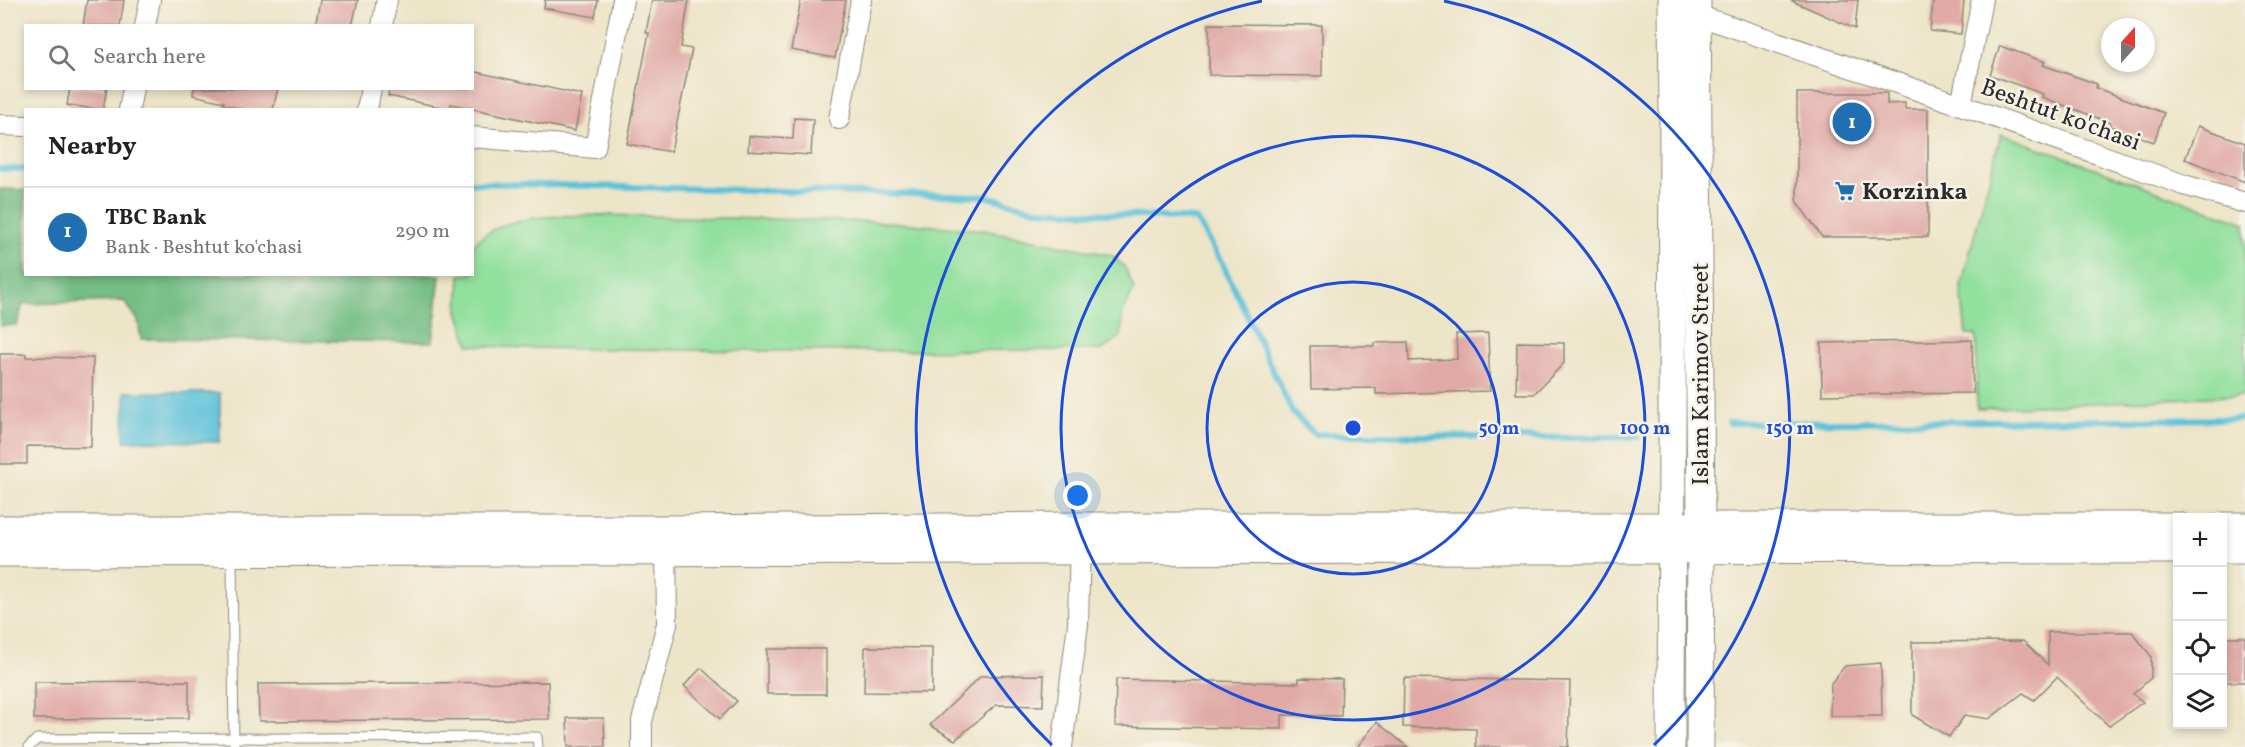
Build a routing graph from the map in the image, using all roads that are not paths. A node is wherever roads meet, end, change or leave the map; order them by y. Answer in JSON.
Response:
{"nodes":[{"id":1,"x":150,"y":0,"type":"edge"},
{"id":2,"x":387,"y":0,"type":"edge"},
{"id":3,"x":623,"y":0,"type":"edge"},
{"id":4,"x":861,"y":0,"type":"edge"},
{"id":5,"x":1672,"y":0,"type":"edge"},
{"id":6,"x":1982,"y":0,"type":"edge"},
{"id":7,"x":1697,"y":7,"type":"edge"},
{"id":8,"x":145,"y":24,"type":"edge"},
{"id":9,"x":382,"y":24,"type":"edge"},
{"id":10,"x":133,"y":90,"type":"edge"},
{"id":11,"x":371,"y":90,"type":"edge"},
{"id":12,"x":1960,"y":105,"type":"junction"},
{"id":13,"x":129,"y":108,"type":"edge"},
{"id":14,"x":367,"y":108,"type":"edge"},
{"id":15,"x":839,"y":119,"type":"dead end"},
{"id":16,"x":0,"y":125,"type":"edge"},
{"id":17,"x":24,"y":126,"type":"edge"},
{"id":18,"x":474,"y":137,"type":"edge"},
{"id":19,"x":2245,"y":203,"type":"edge"},
{"id":20,"x":2173,"y":526,"type":"edge"},
{"id":21,"x":2227,"y":526,"type":"edge"},
{"id":22,"x":2245,"y":526,"type":"edge"},
{"id":23,"x":0,"y":530,"type":"edge"},
{"id":24,"x":1672,"y":536,"type":"junction"},
{"id":25,"x":1700,"y":537,"type":"junction"},
{"id":26,"x":1080,"y":539,"type":"junction"},
{"id":27,"x":666,"y":540,"type":"junction"},
{"id":28,"x":233,"y":541,"type":"junction"},
{"id":29,"x":2173,"y":550,"type":"edge"},
{"id":30,"x":2227,"y":550,"type":"edge"},
{"id":31,"x":2245,"y":550,"type":"edge"},
{"id":32,"x":0,"y":553,"type":"edge"},
{"id":33,"x":233,"y":743,"type":"edge"},
{"id":34,"x":29,"y":747,"type":"edge"},
{"id":35,"x":537,"y":747,"type":"edge"},
{"id":36,"x":642,"y":747,"type":"edge"},
{"id":37,"x":1062,"y":747,"type":"edge"},
{"id":38,"x":1671,"y":747,"type":"edge"},
{"id":39,"x":1700,"y":747,"type":"edge"}],
"edges":[{"from":1,"to":8,"type":"street"},
{"from":2,"to":9,"type":"street"},
{"from":3,"to":18,"type":"street"},
{"from":4,"to":15,"type":"street"},
{"from":5,"to":24,"type":"main road","name":"Islam Karimov Street"},
{"from":6,"to":12,"type":"street","name":"Beshtut ko'chasi"},
{"from":7,"to":12,"type":"street"},
{"from":7,"to":25,"type":"main road","name":"Islam Karimov Street"},
{"from":10,"to":13,"type":"street"},
{"from":11,"to":14,"type":"street"},
{"from":12,"to":19,"type":"street","name":"Beshtut ko'chasi"},
{"from":16,"to":17,"type":"street"},
{"from":20,"to":25,"type":"main road"},
{"from":21,"to":22,"type":"main road"},
{"from":23,"to":28,"type":"main road"},
{"from":24,"to":25,"type":"main road"},
{"from":24,"to":26,"type":"main road"},
{"from":24,"to":38,"type":"main road","name":"Islam Karimov Street"},
{"from":25,"to":29,"type":"main road"},
{"from":25,"to":39,"type":"main road","name":"Islam Karimov Street"},
{"from":26,"to":27,"type":"main road"},
{"from":26,"to":37,"type":"street"},
{"from":27,"to":28,"type":"main road"},
{"from":27,"to":36,"type":"street"},
{"from":28,"to":32,"type":"main road"},
{"from":28,"to":33,"type":"lane"},
{"from":30,"to":31,"type":"main road"},
{"from":33,"to":34,"type":"lane"},
{"from":33,"to":35,"type":"lane"}]}
